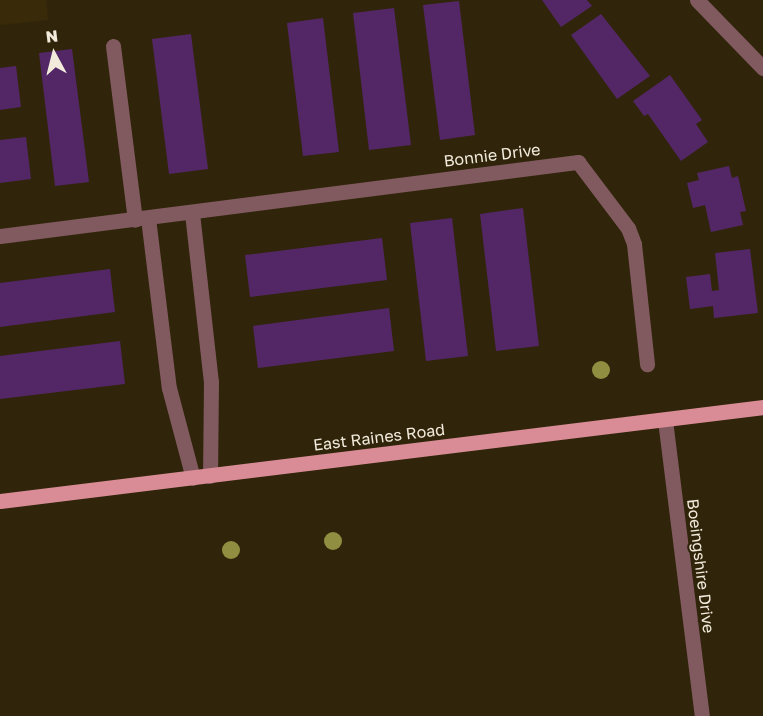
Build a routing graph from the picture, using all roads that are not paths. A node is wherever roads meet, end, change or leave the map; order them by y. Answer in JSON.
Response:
{"nodes":[{"id":1,"x":697,"y":0,"type":"edge"},
{"id":2,"x":113,"y":46,"type":"dead end"},
{"id":3,"x":763,"y":68,"type":"edge"},
{"id":4,"x":192,"y":213,"type":"junction"},
{"id":5,"x":142,"y":219,"type":"junction"},
{"id":6,"x":0,"y":236,"type":"edge"},
{"id":7,"x":647,"y":364,"type":"dead end"},
{"id":8,"x":763,"y":407,"type":"edge"},
{"id":9,"x":665,"y":420,"type":"junction"},
{"id":10,"x":210,"y":476,"type":"junction"},
{"id":11,"x":193,"y":478,"type":"junction"},
{"id":12,"x":0,"y":501,"type":"edge"},
{"id":13,"x":702,"y":716,"type":"edge"}],
"edges":[{"from":1,"to":3,"type":"street"},
{"from":2,"to":5,"type":"street"},
{"from":4,"to":5,"type":"street","name":"Bonnie Drive"},
{"from":4,"to":7,"type":"street","name":"Bonnie Drive"},
{"from":4,"to":10,"type":"street"},
{"from":5,"to":6,"type":"street","name":"Bonnie Drive"},
{"from":5,"to":11,"type":"street"},
{"from":8,"to":9,"type":"main road","name":"East Raines Road"},
{"from":9,"to":10,"type":"main road","name":"East Raines Road"},
{"from":9,"to":13,"type":"street","name":"Boeingshire Drive"},
{"from":10,"to":11,"type":"main road","name":"East Raines Road"},
{"from":11,"to":12,"type":"main road","name":"East Raines Road"}]}
